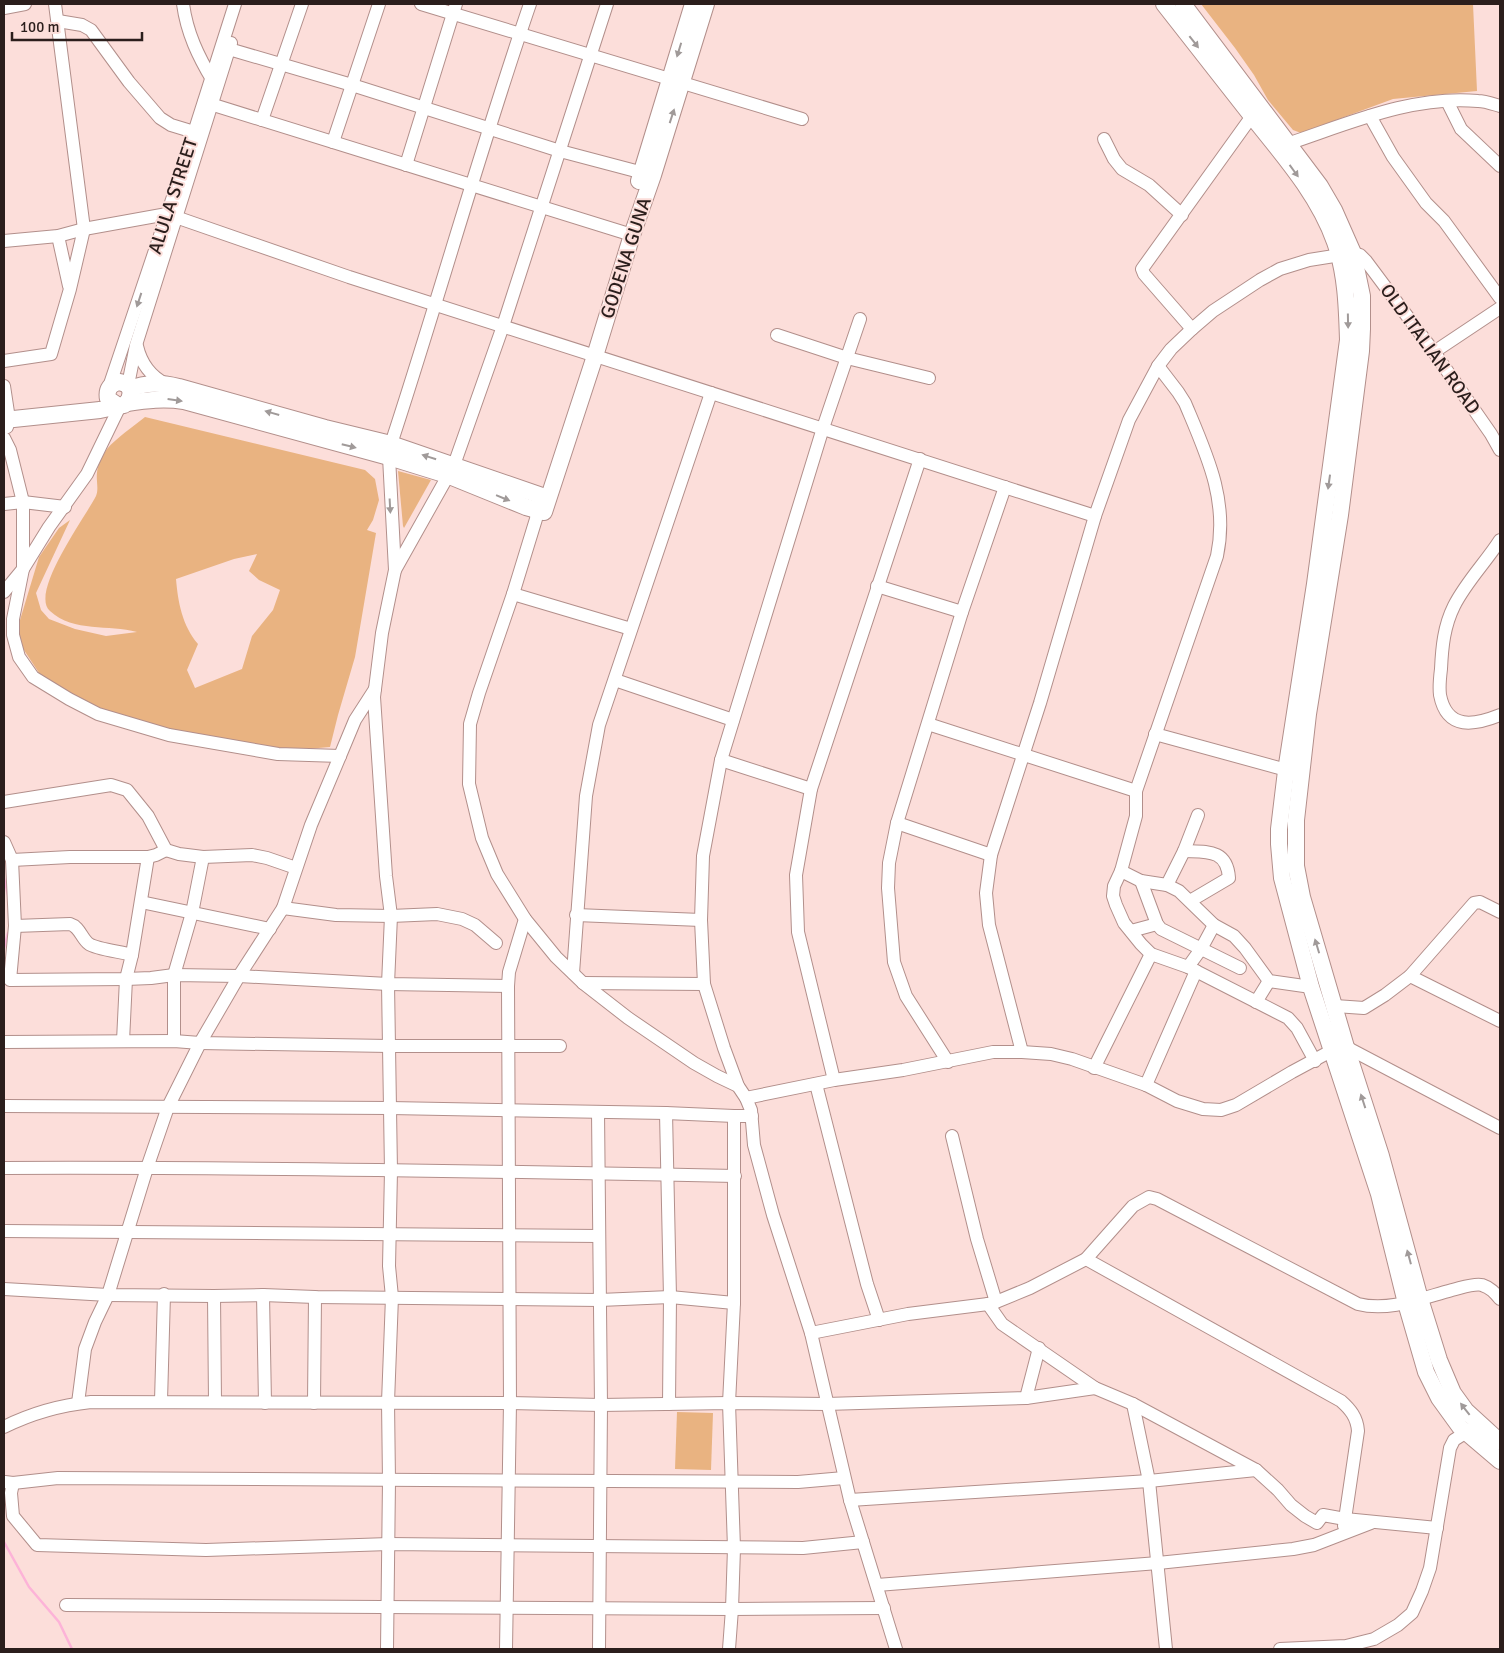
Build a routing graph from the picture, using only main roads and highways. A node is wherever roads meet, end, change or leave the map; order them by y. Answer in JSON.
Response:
{"nodes":[{"id":1,"x":694,"y":4,"type":"edge"},
{"id":2,"x":706,"y":4,"type":"edge"},
{"id":3,"x":1164,"y":4,"type":"edge"},
{"id":4,"x":1183,"y":4,"type":"edge"},
{"id":5,"x":676,"y":81,"type":"junction"},
{"id":6,"x":1346,"y":254,"type":"junction"},
{"id":7,"x":124,"y":398,"type":"junction"},
{"id":8,"x":6,"y":417,"type":"edge"},
{"id":9,"x":323,"y":434,"type":"junction"},
{"id":10,"x":1294,"y":772,"type":"junction"},
{"id":11,"x":1339,"y":1049,"type":"junction"},
{"id":12,"x":1472,"y":1428,"type":"junction"},
{"id":13,"x":1500,"y":1442,"type":"edge"},
{"id":14,"x":1500,"y":1460,"type":"edge"}],
"edges":[{"from":1,"to":5,"type":"main road","name":"GODENA GUNA","one_way":true},
{"from":2,"to":5,"type":"main road","name":"GODENA GUNA"},
{"from":3,"to":6,"type":"main road","one_way":true},
{"from":4,"to":6,"type":"main road"},
{"from":5,"to":9,"type":"main road","name":"GODENA GUNA"},
{"from":6,"to":10,"type":"main road"},
{"from":7,"to":8,"type":"main road"},
{"from":7,"to":8,"type":"main road"},
{"from":7,"to":9,"type":"main road","one_way":true},
{"from":9,"to":7,"type":"main road","one_way":true},
{"from":11,"to":10,"type":"main road","one_way":true},
{"from":10,"to":11,"type":"main road"},
{"from":11,"to":12,"type":"main road"},
{"from":12,"to":13,"type":"main road"},
{"from":12,"to":14,"type":"main road"}]}
